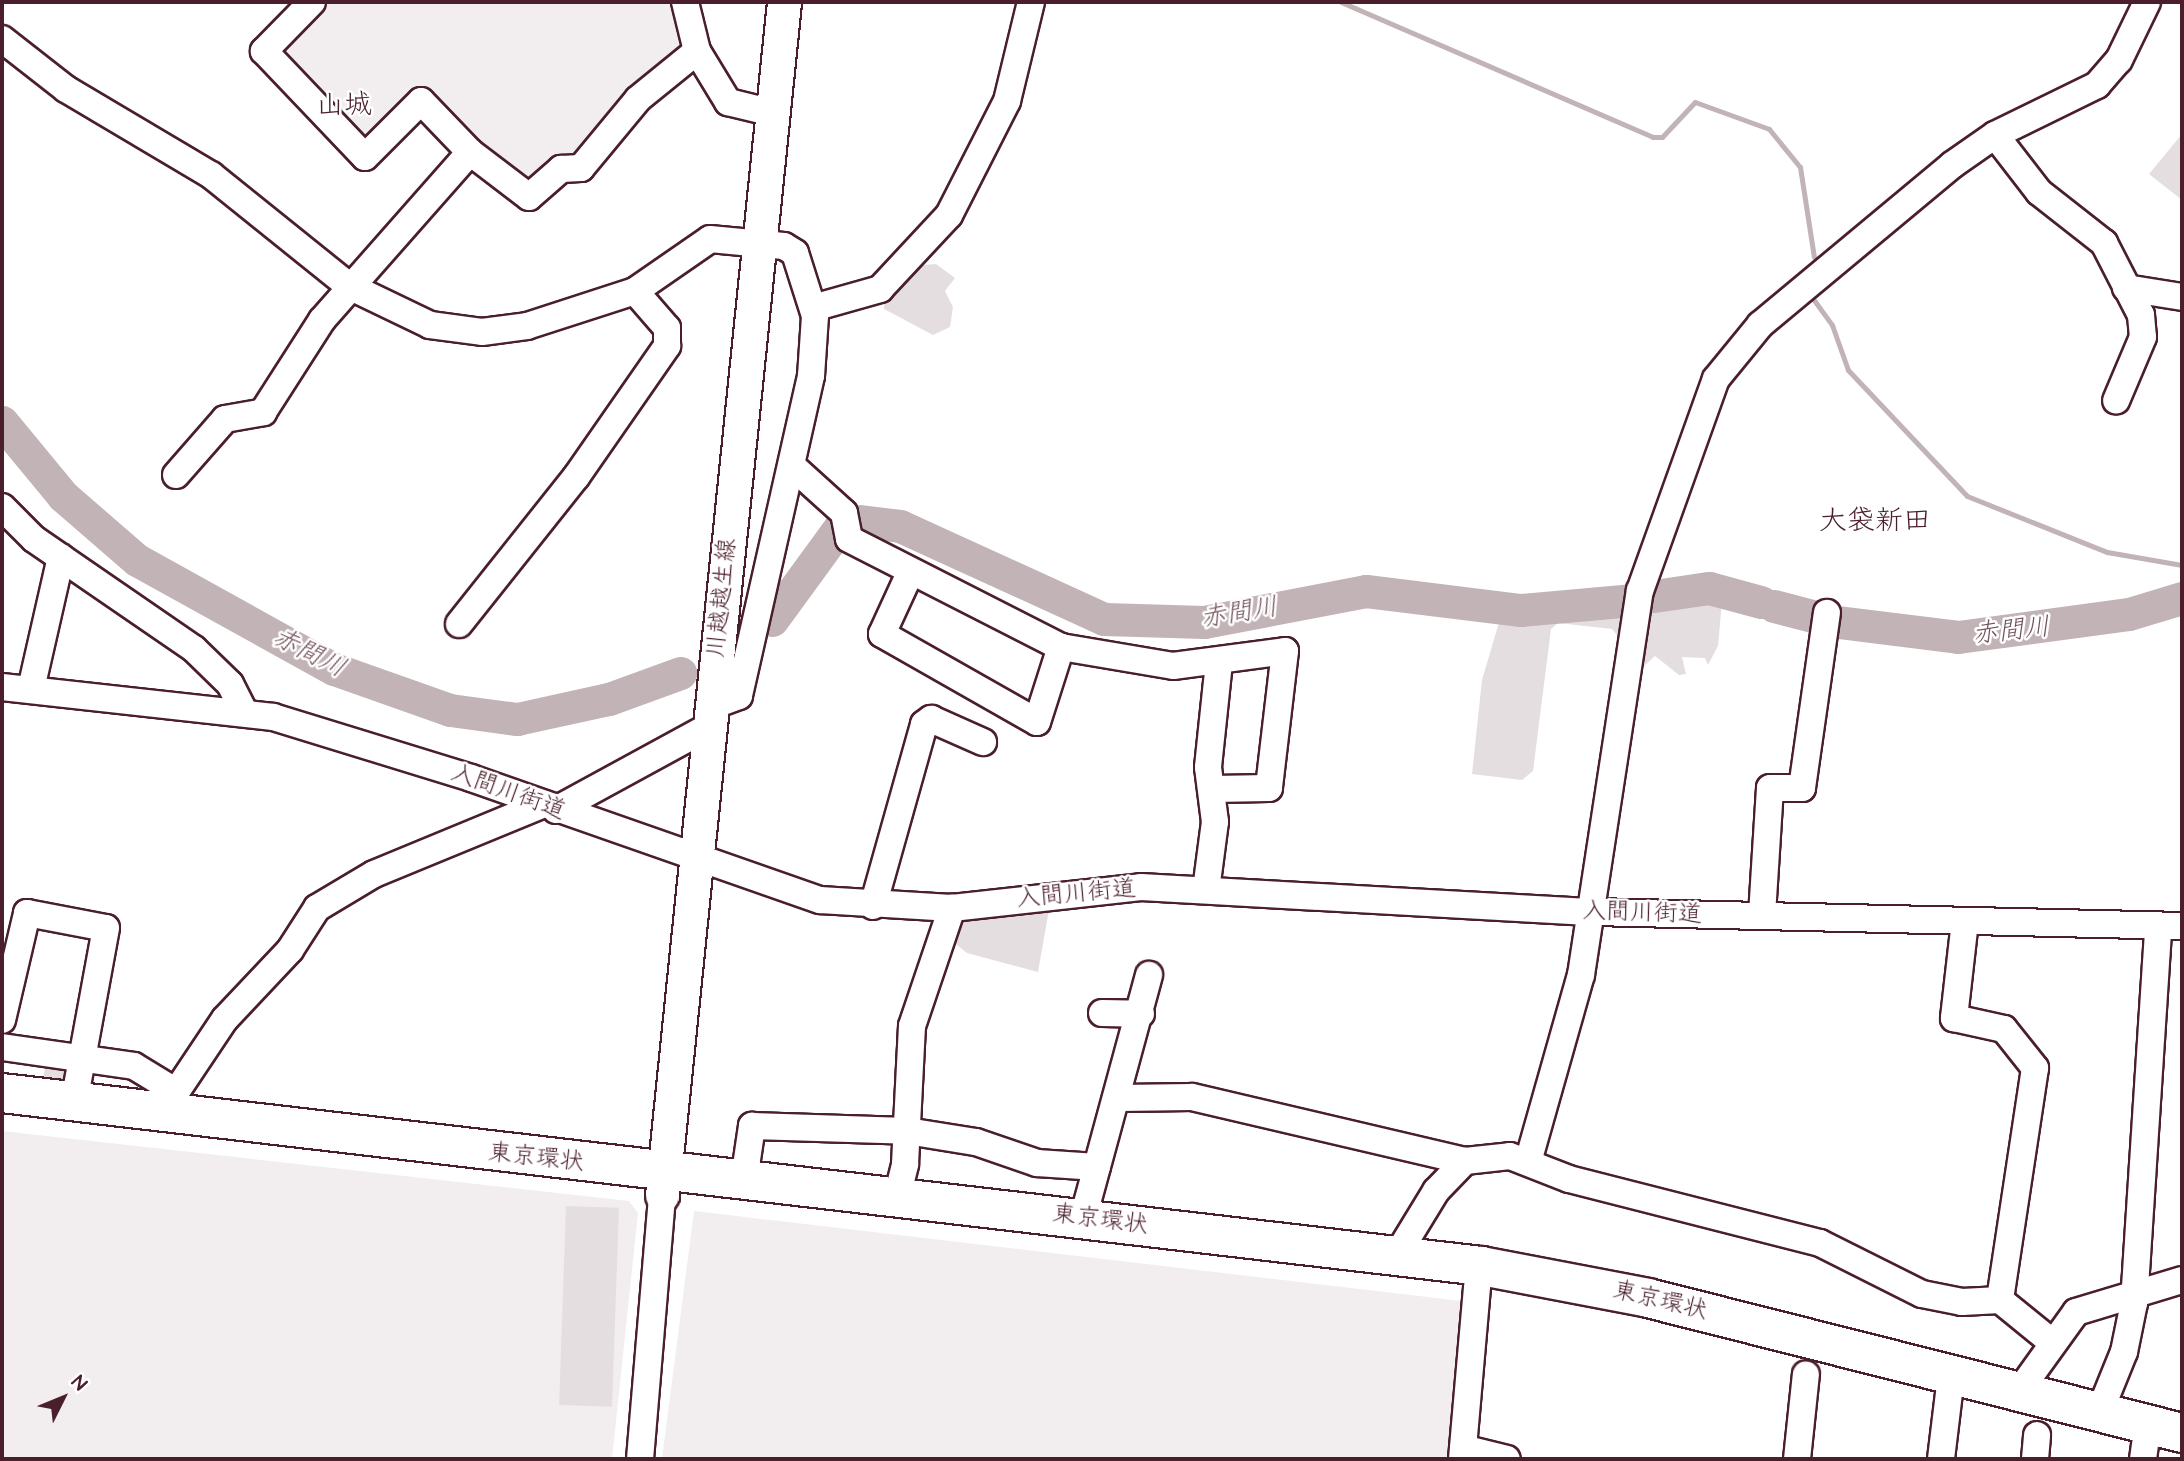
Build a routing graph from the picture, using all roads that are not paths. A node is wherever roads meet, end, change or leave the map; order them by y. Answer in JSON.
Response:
{"nodes":[{"id":1,"x":312,"y":2,"type":"edge"},
{"id":2,"x":685,"y":2,"type":"edge"},
{"id":3,"x":784,"y":2,"type":"edge"},
{"id":4,"x":1031,"y":2,"type":"edge"},
{"id":5,"x":2147,"y":2,"type":"edge"},
{"id":6,"x":2,"y":39,"type":"edge"},
{"id":7,"x":697,"y":51,"type":"junction"},
{"id":8,"x":773,"y":113,"type":"junction"},
{"id":9,"x":1995,"y":135,"type":"junction"},
{"id":10,"x":470,"y":152,"type":"junction"},
{"id":11,"x":758,"y":244,"type":"junction"},
{"id":12,"x":349,"y":286,"type":"junction"},
{"id":13,"x":2126,"y":288,"type":"junction"},
{"id":14,"x":635,"y":291,"type":"junction"},
{"id":15,"x":2182,"y":297,"type":"edge"},
{"id":16,"x":813,"y":307,"type":"junction"},
{"id":17,"x":2116,"y":401,"type":"dead end"},
{"id":18,"x":792,"y":466,"type":"junction"},
{"id":19,"x":176,"y":475,"type":"dead end"},
{"id":20,"x":2,"y":507,"type":"edge"},
{"id":21,"x":61,"y":557,"type":"junction"},
{"id":22,"x":910,"y":573,"type":"junction"},
{"id":23,"x":1826,"y":613,"type":"dead end"},
{"id":24,"x":459,"y":624,"type":"dead end"},
{"id":25,"x":1061,"y":647,"type":"junction"},
{"id":26,"x":1219,"y":662,"type":"junction"},
{"id":27,"x":2,"y":687,"type":"edge"},
{"id":28,"x":31,"y":689,"type":"junction"},
{"id":29,"x":244,"y":711,"type":"junction"},
{"id":30,"x":711,"y":716,"type":"junction"},
{"id":31,"x":984,"y":742,"type":"dead end"},
{"id":32,"x":1213,"y":789,"type":"junction"},
{"id":33,"x":550,"y":807,"type":"junction"},
{"id":34,"x":697,"y":861,"type":"junction"},
{"id":35,"x":1206,"y":890,"type":"junction"},
{"id":36,"x":873,"y":906,"type":"junction"},
{"id":37,"x":952,"y":908,"type":"junction"},
{"id":38,"x":1593,"y":912,"type":"junction"},
{"id":39,"x":1762,"y":915,"type":"junction"},
{"id":40,"x":1965,"y":921,"type":"junction"},
{"id":41,"x":2170,"y":927,"type":"edge"},
{"id":42,"x":1149,"y":975,"type":"dead end"},
{"id":43,"x":1102,"y":1013,"type":"dead end"},
{"id":44,"x":1141,"y":1014,"type":"junction"},
{"id":45,"x":2,"y":1020,"type":"edge"},
{"id":46,"x":2,"y":1047,"type":"edge"},
{"id":47,"x":82,"y":1057,"type":"junction"},
{"id":48,"x":2,"y":1093,"type":"edge"},
{"id":49,"x":1119,"y":1098,"type":"junction"},
{"id":50,"x":168,"y":1102,"type":"junction"},
{"id":51,"x":74,"y":1103,"type":"junction"},
{"id":52,"x":2,"y":1116,"type":"edge"},
{"id":53,"x":906,"y":1131,"type":"junction"},
{"id":54,"x":1465,"y":1160,"type":"junction"},
{"id":55,"x":1528,"y":1162,"type":"junction"},
{"id":56,"x":1097,"y":1167,"type":"junction"},
{"id":57,"x":744,"y":1180,"type":"junction"},
{"id":58,"x":664,"y":1183,"type":"junction"},
{"id":59,"x":897,"y":1197,"type":"junction"},
{"id":60,"x":1083,"y":1218,"type":"junction"},
{"id":61,"x":1397,"y":1255,"type":"junction"},
{"id":62,"x":2182,"y":1280,"type":"edge"},
{"id":63,"x":1476,"y":1286,"type":"junction"},
{"id":64,"x":2135,"y":1293,"type":"junction"},
{"id":65,"x":2000,"y":1300,"type":"junction"},
{"id":66,"x":2053,"y":1343,"type":"junction"},
{"id":67,"x":1806,"y":1374,"type":"dead end"},
{"id":68,"x":2020,"y":1390,"type":"junction"},
{"id":69,"x":1949,"y":1393,"type":"junction"},
{"id":70,"x":2100,"y":1411,"type":"junction"},
{"id":71,"x":2154,"y":1440,"type":"edge"},
{"id":72,"x":2182,"y":1452,"type":"edge"},
{"id":73,"x":1463,"y":1454,"type":"edge"},
{"id":74,"x":640,"y":1459,"type":"edge"},
{"id":75,"x":1507,"y":1459,"type":"edge"},
{"id":76,"x":1797,"y":1459,"type":"edge"},
{"id":77,"x":1941,"y":1459,"type":"edge"}],
"edges":[{"from":1,"to":10,"type":"street"},
{"from":2,"to":7,"type":"street"},
{"from":3,"to":8,"type":"main road","name":"川越越生線"},
{"from":4,"to":16,"type":"street"},
{"from":5,"to":9,"type":"street"},
{"from":6,"to":12,"type":"street"},
{"from":7,"to":8,"type":"street"},
{"from":7,"to":10,"type":"street"},
{"from":8,"to":11,"type":"main road","name":"川越越生線"},
{"from":9,"to":13,"type":"street"},
{"from":9,"to":38,"type":"street"},
{"from":10,"to":12,"type":"street"},
{"from":11,"to":14,"type":"street"},
{"from":11,"to":16,"type":"street"},
{"from":11,"to":30,"type":"main road","name":"川越越生線"},
{"from":12,"to":14,"type":"street"},
{"from":12,"to":19,"type":"street"},
{"from":13,"to":15,"type":"street"},
{"from":13,"to":17,"type":"street"},
{"from":14,"to":24,"type":"street"},
{"from":16,"to":18,"type":"street"},
{"from":18,"to":22,"type":"street"},
{"from":18,"to":30,"type":"street"},
{"from":20,"to":21,"type":"street"},
{"from":21,"to":28,"type":"street"},
{"from":21,"to":29,"type":"street"},
{"from":22,"to":25,"type":"street"},
{"from":22,"to":25,"type":"street"},
{"from":23,"to":39,"type":"street"},
{"from":25,"to":26,"type":"street"},
{"from":26,"to":32,"type":"street"},
{"from":26,"to":32,"type":"street"},
{"from":27,"to":28,"type":"street","name":"入間川街道"},
{"from":28,"to":29,"type":"street","name":"入間川街道"},
{"from":29,"to":33,"type":"street","name":"入間川街道"},
{"from":30,"to":33,"type":"street"},
{"from":30,"to":34,"type":"main road","name":"川越越生線"},
{"from":31,"to":36,"type":"street"},
{"from":32,"to":35,"type":"street"},
{"from":33,"to":34,"type":"street","name":"入間川街道"},
{"from":33,"to":50,"type":"street"},
{"from":34,"to":36,"type":"street","name":"入間川街道"},
{"from":34,"to":58,"type":"main road","name":"川越越生線"},
{"from":35,"to":37,"type":"street","name":"入間川街道"},
{"from":35,"to":38,"type":"street","name":"入間川街道"},
{"from":36,"to":37,"type":"street","name":"入間川街道"},
{"from":37,"to":53,"type":"street"},
{"from":38,"to":39,"type":"street","name":"入間川街道"},
{"from":38,"to":55,"type":"street"},
{"from":39,"to":40,"type":"street","name":"入間川街道"},
{"from":40,"to":41,"type":"street","name":"入間川街道"},
{"from":40,"to":65,"type":"street"},
{"from":41,"to":64,"type":"street"},
{"from":42,"to":44,"type":"street"},
{"from":43,"to":44,"type":"street"},
{"from":44,"to":49,"type":"street"},
{"from":45,"to":47,"type":"street"},
{"from":46,"to":47,"type":"street"},
{"from":47,"to":50,"type":"street"},
{"from":47,"to":51,"type":"street"},
{"from":48,"to":51,"type":"highway","name":"東京環状"},
{"from":49,"to":54,"type":"street"},
{"from":49,"to":56,"type":"street"},
{"from":50,"to":51,"type":"highway","name":"東京環状"},
{"from":50,"to":58,"type":"highway","name":"東京環状"},
{"from":52,"to":58,"type":"highway","name":"東京環状"},
{"from":53,"to":56,"type":"street"},
{"from":53,"to":57,"type":"street"},
{"from":53,"to":59,"type":"street"},
{"from":54,"to":55,"type":"street"},
{"from":54,"to":61,"type":"street"},
{"from":55,"to":65,"type":"street"},
{"from":56,"to":60,"type":"street"},
{"from":57,"to":58,"type":"highway","name":"東京環状"},
{"from":57,"to":59,"type":"highway","name":"東京環状"},
{"from":58,"to":63,"type":"highway","name":"東京環状"},
{"from":58,"to":74,"type":"street"},
{"from":59,"to":60,"type":"highway","name":"東京環状"},
{"from":60,"to":61,"type":"highway","name":"東京環状"},
{"from":61,"to":68,"type":"highway","name":"東京環状"},
{"from":62,"to":64,"type":"street"},
{"from":63,"to":69,"type":"highway","name":"東京環状"},
{"from":63,"to":73,"type":"street"},
{"from":64,"to":66,"type":"street"},
{"from":64,"to":70,"type":"street"},
{"from":65,"to":66,"type":"street"},
{"from":66,"to":68,"type":"street"},
{"from":67,"to":76,"type":"street"},
{"from":68,"to":70,"type":"highway","name":"東京環状"},
{"from":69,"to":71,"type":"highway","name":"東京環状"},
{"from":69,"to":77,"type":"street"},
{"from":70,"to":71,"type":"highway","name":"東京環状"},
{"from":71,"to":72,"type":"highway","name":"東京環状"},
{"from":73,"to":75,"type":"street"}]}
